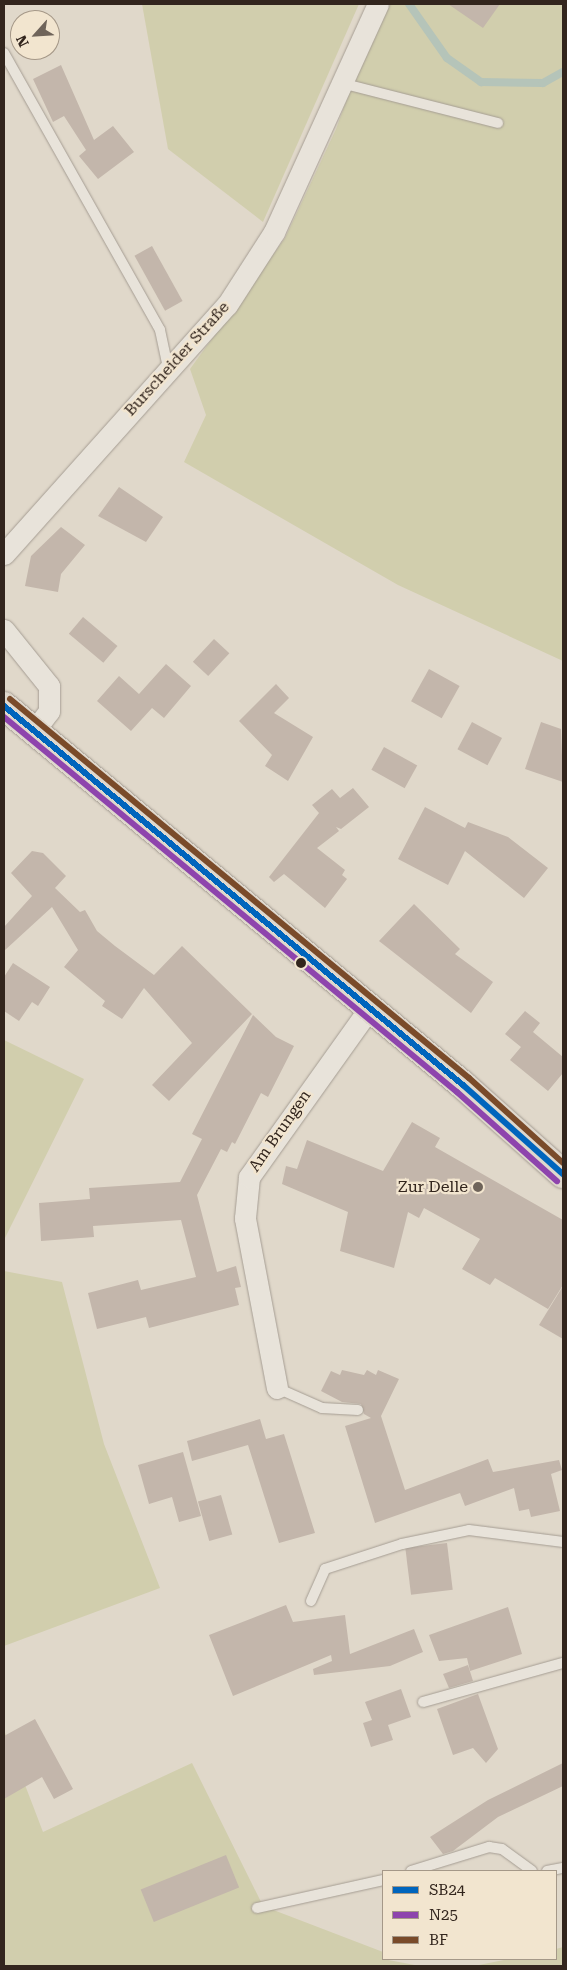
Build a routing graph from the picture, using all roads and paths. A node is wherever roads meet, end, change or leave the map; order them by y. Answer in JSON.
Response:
{"nodes":[{"id":1,"x":378,"y":4,"type":"edge"},
{"id":2,"x":4,"y":53,"type":"edge"},
{"id":3,"x":341,"y":83,"type":"junction"},
{"id":4,"x":498,"y":123,"type":"dead end"},
{"id":5,"x":168,"y":366,"type":"junction"},
{"id":6,"x":4,"y":554,"type":"edge"},
{"id":7,"x":4,"y":630,"type":"edge"},
{"id":8,"x":4,"y":706,"type":"edge"},
{"id":9,"x":34,"y":732,"type":"junction"},
{"id":10,"x":368,"y":1010,"type":"junction"},
{"id":11,"x":563,"y":1174,"type":"edge"},
{"id":12,"x":277,"y":1388,"type":"joint"},
{"id":13,"x":358,"y":1410,"type":"dead end"},
{"id":14,"x":563,"y":1542,"type":"edge"},
{"id":15,"x":311,"y":1601,"type":"dead end"},
{"id":16,"x":563,"y":1663,"type":"edge"},
{"id":17,"x":423,"y":1702,"type":"dead end"},
{"id":18,"x":414,"y":1870,"type":"edge"},
{"id":19,"x":531,"y":1870,"type":"edge"},
{"id":20,"x":382,"y":1880,"type":"edge"},
{"id":21,"x":257,"y":1908,"type":"dead end"}],
"edges":[{"from":1,"to":3,"type":"street","name":"Burscheider Straße"},
{"from":2,"to":5,"type":"lane"},
{"from":3,"to":4,"type":"lane"},
{"from":3,"to":5,"type":"street","name":"Burscheider Straße"},
{"from":5,"to":6,"type":"street","name":"Burscheider Straße"},
{"from":7,"to":9,"type":"street"},
{"from":8,"to":9,"type":"main road"},
{"from":9,"to":10,"type":"main road"},
{"from":10,"to":11,"type":"main road"},
{"from":10,"to":12,"type":"street","name":"Am Brungen"},
{"from":12,"to":13,"type":"lane"},
{"from":14,"to":15,"type":"lane"},
{"from":16,"to":17,"type":"lane"},
{"from":18,"to":19,"type":"lane"},
{"from":20,"to":21,"type":"lane"}]}
